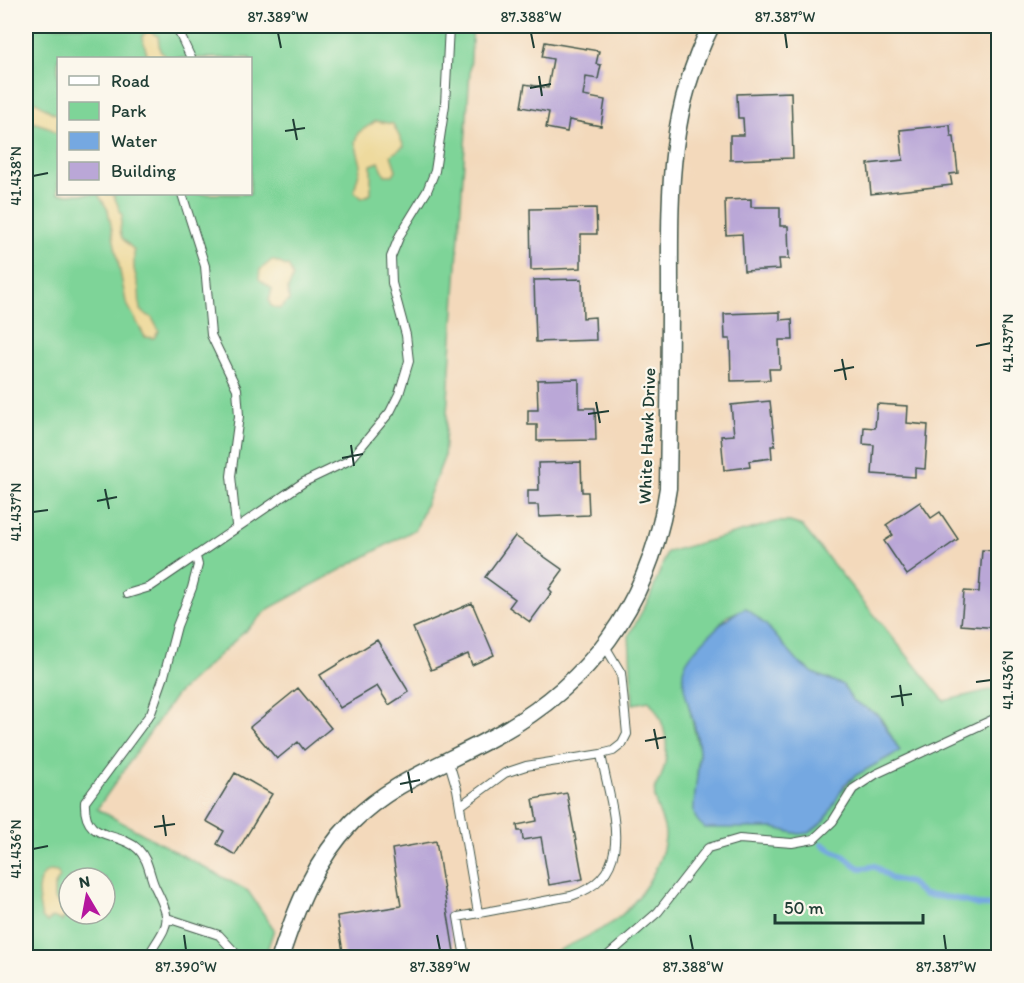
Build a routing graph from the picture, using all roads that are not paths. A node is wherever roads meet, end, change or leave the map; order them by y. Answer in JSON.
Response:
{"nodes":[{"id":1,"x":176,"y":26,"type":"edge"},
{"id":2,"x":449,"y":26,"type":"edge"},
{"id":3,"x":711,"y":26,"type":"edge"},
{"id":4,"x":191,"y":57,"type":"edge"},
{"id":5,"x":182,"y":195,"type":"edge"},
{"id":6,"x":236,"y":525,"type":"junction"},
{"id":7,"x":196,"y":557,"type":"junction"},
{"id":8,"x":127,"y":594,"type":"dead end"},
{"id":9,"x":605,"y":646,"type":"junction"},
{"id":10,"x":999,"y":717,"type":"edge"},
{"id":11,"x":601,"y":754,"type":"junction"},
{"id":12,"x":448,"y":759,"type":"junction"},
{"id":13,"x":460,"y":806,"type":"junction"},
{"id":14,"x":478,"y":913,"type":"junction"},
{"id":15,"x":167,"y":918,"type":"junction"},
{"id":16,"x":147,"y":957,"type":"edge"},
{"id":17,"x":240,"y":957,"type":"edge"},
{"id":18,"x":280,"y":957,"type":"edge"},
{"id":19,"x":465,"y":957,"type":"edge"},
{"id":20,"x":605,"y":957,"type":"edge"}],
"edges":[{"from":1,"to":4,"type":"lane"},
{"from":2,"to":6,"type":"lane"},
{"from":3,"to":9,"type":"street","name":"White Hawk Drive"},
{"from":5,"to":6,"type":"lane"},
{"from":6,"to":7,"type":"lane"},
{"from":7,"to":8,"type":"lane"},
{"from":7,"to":15,"type":"lane"},
{"from":9,"to":11,"type":"lane"},
{"from":9,"to":12,"type":"street","name":"White Hawk Drive"},
{"from":10,"to":20,"type":"lane"},
{"from":11,"to":13,"type":"lane"},
{"from":11,"to":14,"type":"lane"},
{"from":12,"to":13,"type":"lane"},
{"from":12,"to":18,"type":"street","name":"White Hawk Drive"},
{"from":13,"to":14,"type":"lane"},
{"from":14,"to":19,"type":"lane"},
{"from":15,"to":16,"type":"lane"},
{"from":15,"to":17,"type":"lane"}]}
